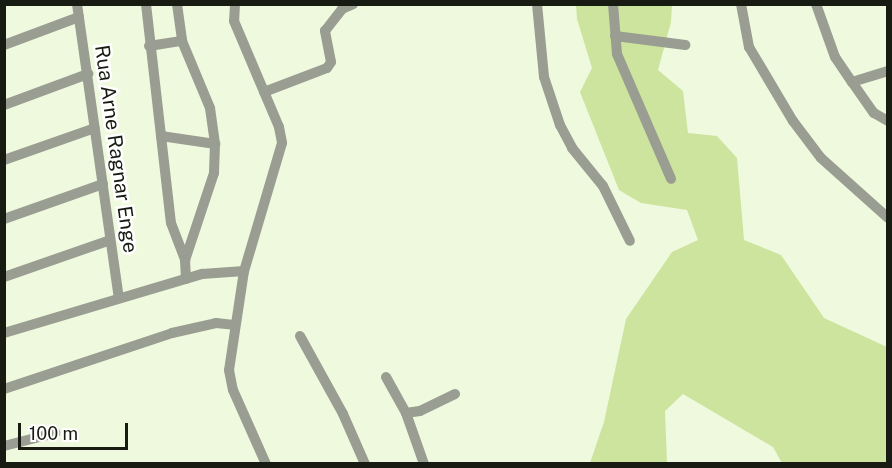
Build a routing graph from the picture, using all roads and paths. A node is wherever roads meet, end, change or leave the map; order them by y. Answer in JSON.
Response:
{"nodes":[{"id":1,"x":77,"y":4,"type":"edge"},
{"id":2,"x":146,"y":4,"type":"edge"},
{"id":3,"x":177,"y":4,"type":"edge"},
{"id":4,"x":235,"y":4,"type":"edge"},
{"id":5,"x":353,"y":4,"type":"edge"},
{"id":6,"x":537,"y":4,"type":"edge"},
{"id":7,"x":613,"y":4,"type":"edge"},
{"id":8,"x":816,"y":4,"type":"edge"},
{"id":9,"x":743,"y":5,"type":"edge"},
{"id":10,"x":79,"y":17,"type":"junction"},
{"id":11,"x":615,"y":36,"type":"junction"},
{"id":12,"x":182,"y":41,"type":"junction"},
{"id":13,"x":4,"y":45,"type":"edge"},
{"id":14,"x":685,"y":45,"type":"dead end"},
{"id":15,"x":149,"y":46,"type":"junction"},
{"id":16,"x":888,"y":71,"type":"edge"},
{"id":17,"x":88,"y":74,"type":"junction"},
{"id":18,"x":852,"y":82,"type":"junction"},
{"id":19,"x":264,"y":93,"type":"junction"},
{"id":20,"x":4,"y":105,"type":"edge"},
{"id":21,"x":888,"y":121,"type":"edge"},
{"id":22,"x":95,"y":128,"type":"junction"},
{"id":23,"x":162,"y":136,"type":"junction"},
{"id":24,"x":215,"y":144,"type":"junction"},
{"id":25,"x":4,"y":160,"type":"edge"},
{"id":26,"x":671,"y":178,"type":"dead end"},
{"id":27,"x":103,"y":184,"type":"junction"},
{"id":28,"x":888,"y":218,"type":"edge"},
{"id":29,"x":4,"y":219,"type":"edge"},
{"id":30,"x":110,"y":240,"type":"junction"},
{"id":31,"x":630,"y":241,"type":"dead end"},
{"id":32,"x":185,"y":260,"type":"junction"},
{"id":33,"x":244,"y":271,"type":"junction"},
{"id":34,"x":4,"y":277,"type":"edge"},
{"id":35,"x":186,"y":279,"type":"junction"},
{"id":36,"x":119,"y":298,"type":"junction"},
{"id":37,"x":234,"y":325,"type":"junction"},
{"id":38,"x":4,"y":333,"type":"edge"},
{"id":39,"x":300,"y":336,"type":"dead end"},
{"id":40,"x":386,"y":377,"type":"dead end"},
{"id":41,"x":4,"y":389,"type":"edge"},
{"id":42,"x":455,"y":394,"type":"dead end"},
{"id":43,"x":406,"y":413,"type":"junction"},
{"id":44,"x":55,"y":433,"type":"dead end"},
{"id":45,"x":4,"y":446,"type":"edge"},
{"id":46,"x":266,"y":464,"type":"edge"},
{"id":47,"x":365,"y":464,"type":"edge"},
{"id":48,"x":424,"y":464,"type":"edge"}],
"edges":[{"from":1,"to":10,"type":"street","name":"Rua Arne Ragnar Enge"},
{"from":2,"to":15,"type":"street"},
{"from":3,"to":12,"type":"street"},
{"from":4,"to":19,"type":"street"},
{"from":5,"to":19,"type":"street"},
{"from":6,"to":31,"type":"street"},
{"from":7,"to":11,"type":"street"},
{"from":8,"to":18,"type":"street"},
{"from":9,"to":28,"type":"street"},
{"from":10,"to":13,"type":"street"},
{"from":10,"to":17,"type":"street","name":"Rua Arne Ragnar Enge"},
{"from":11,"to":14,"type":"street"},
{"from":11,"to":26,"type":"street"},
{"from":12,"to":15,"type":"street"},
{"from":12,"to":24,"type":"street"},
{"from":15,"to":23,"type":"street"},
{"from":16,"to":18,"type":"street"},
{"from":17,"to":20,"type":"street"},
{"from":17,"to":22,"type":"street","name":"Rua Arne Ragnar Enge"},
{"from":18,"to":21,"type":"street"},
{"from":19,"to":33,"type":"street"},
{"from":22,"to":25,"type":"street"},
{"from":22,"to":27,"type":"street","name":"Rua Arne Ragnar Enge"},
{"from":23,"to":24,"type":"street"},
{"from":23,"to":32,"type":"street"},
{"from":24,"to":32,"type":"street"},
{"from":27,"to":29,"type":"street"},
{"from":27,"to":30,"type":"street","name":"Rua Arne Ragnar Enge"},
{"from":30,"to":34,"type":"street"},
{"from":30,"to":36,"type":"street","name":"Rua Arne Ragnar Enge"},
{"from":32,"to":35,"type":"street"},
{"from":33,"to":35,"type":"street"},
{"from":33,"to":37,"type":"street"},
{"from":35,"to":36,"type":"street"},
{"from":36,"to":38,"type":"street"},
{"from":37,"to":41,"type":"street"},
{"from":37,"to":46,"type":"street"},
{"from":39,"to":47,"type":"street"},
{"from":40,"to":43,"type":"street"},
{"from":42,"to":43,"type":"street"},
{"from":43,"to":48,"type":"street"},
{"from":44,"to":45,"type":"street"}]}
